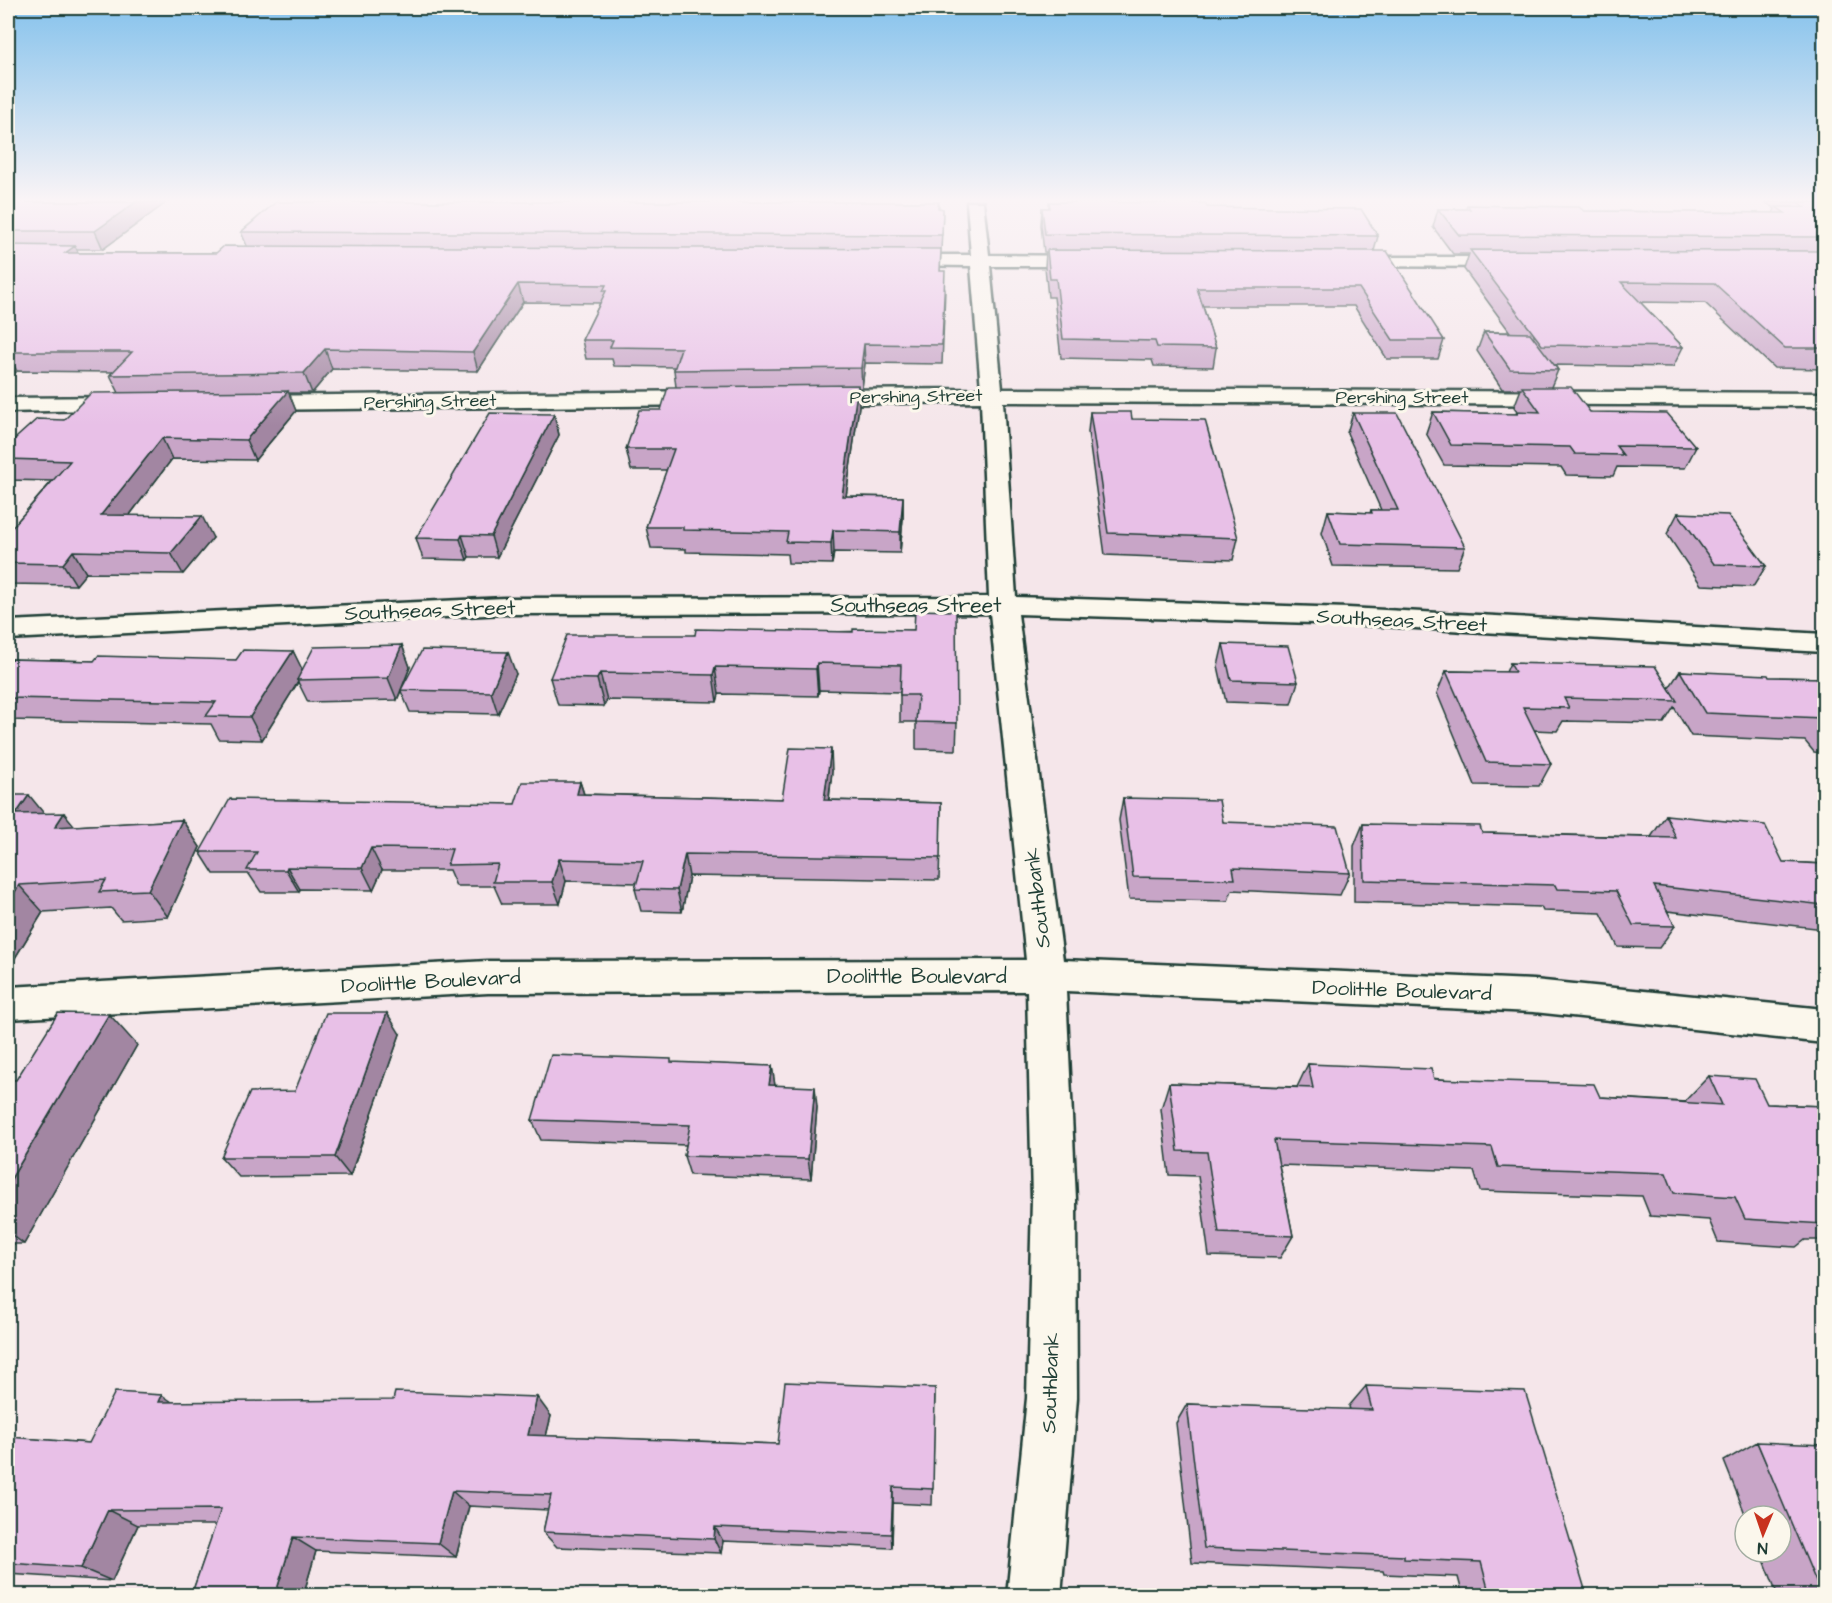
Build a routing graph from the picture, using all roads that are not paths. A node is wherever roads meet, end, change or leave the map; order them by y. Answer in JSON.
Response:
{"nodes":[{"id":1,"x":981,"y":277,"type":"edge"},
{"id":2,"x":992,"y":395,"type":"junction"},
{"id":3,"x":791,"y":397,"type":"edge"},
{"id":4,"x":732,"y":398,"type":"edge"},
{"id":5,"x":1824,"y":399,"type":"edge"},
{"id":6,"x":224,"y":403,"type":"edge"},
{"id":7,"x":144,"y":404,"type":"edge"},
{"id":8,"x":8,"y":405,"type":"edge"},
{"id":9,"x":1003,"y":604,"type":"junction"},
{"id":10,"x":8,"y":630,"type":"edge"},
{"id":11,"x":1824,"y":643,"type":"edge"},
{"id":12,"x":1046,"y":975,"type":"junction"},
{"id":13,"x":8,"y":1003,"type":"edge"},
{"id":14,"x":1824,"y":1026,"type":"edge"},
{"id":15,"x":1034,"y":1596,"type":"edge"}],
"edges":[{"from":1,"to":2,"type":"street","name":"Southbank"},
{"from":2,"to":3,"type":"street","name":"Pershing Street"},
{"from":2,"to":5,"type":"street","name":"Pershing Street"},
{"from":2,"to":9,"type":"street","name":"Southbank"},
{"from":4,"to":6,"type":"street","name":"Pershing Street"},
{"from":7,"to":8,"type":"street"},
{"from":9,"to":10,"type":"street","name":"Southseas Street"},
{"from":9,"to":11,"type":"street","name":"Southseas Street"},
{"from":9,"to":12,"type":"street","name":"Southbank"},
{"from":12,"to":13,"type":"street","name":"Doolittle Boulevard"},
{"from":12,"to":14,"type":"street","name":"Doolittle Boulevard"},
{"from":12,"to":15,"type":"street","name":"Southbank"}]}
